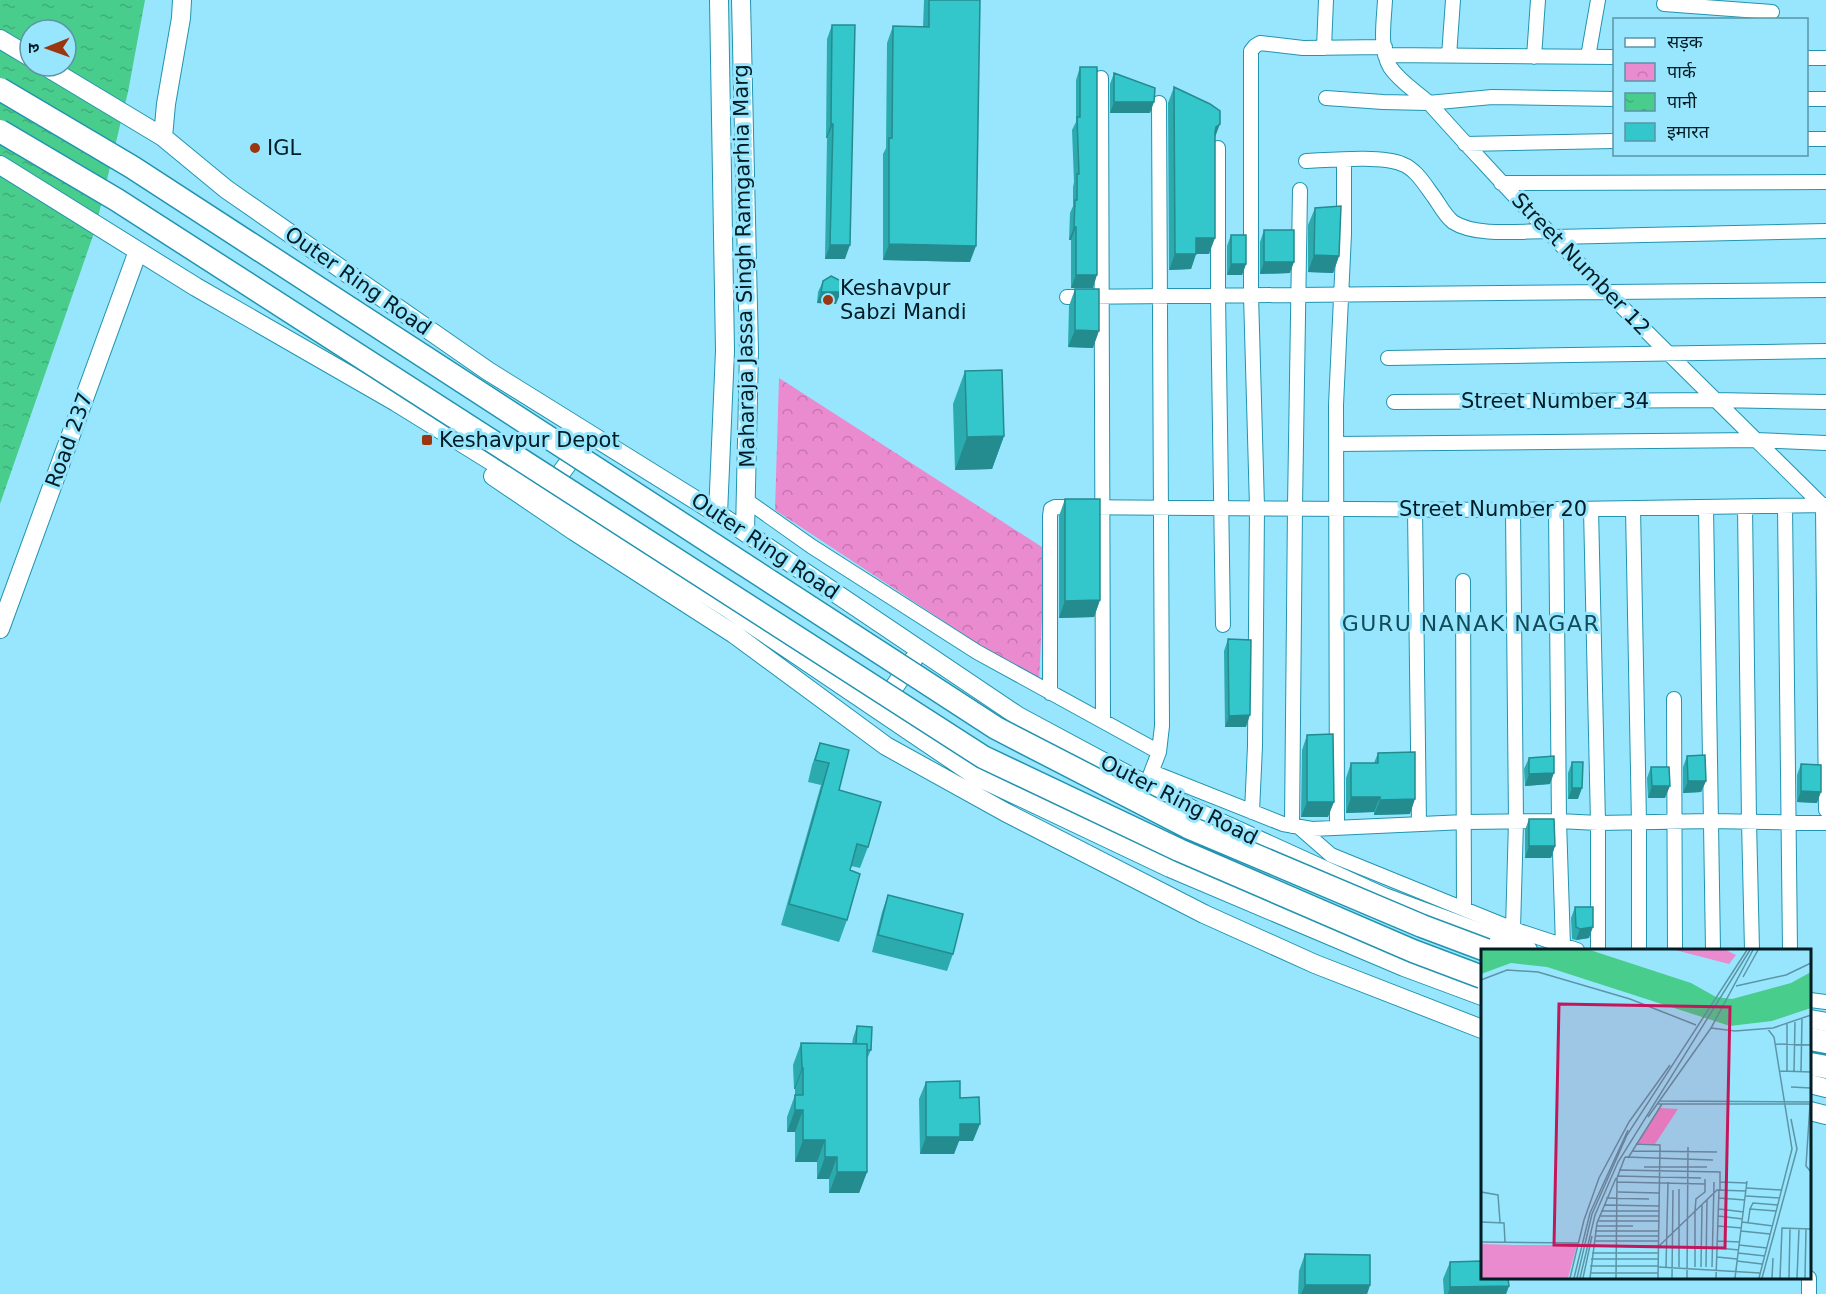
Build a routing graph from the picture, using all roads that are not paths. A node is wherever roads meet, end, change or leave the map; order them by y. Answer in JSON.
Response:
{"nodes":[{"id":1,"x":182,"y":0,"type":"edge"},
{"id":2,"x":719,"y":0,"type":"edge"},
{"id":3,"x":741,"y":0,"type":"edge"},
{"id":4,"x":1326,"y":0,"type":"edge"},
{"id":5,"x":1385,"y":0,"type":"edge"},
{"id":6,"x":1453,"y":0,"type":"edge"},
{"id":7,"x":1538,"y":0,"type":"edge"},
{"id":8,"x":1598,"y":0,"type":"edge"},
{"id":9,"x":1664,"y":2,"type":"edge"},
{"id":10,"x":1772,"y":10,"type":"edge"},
{"id":11,"x":1663,"y":18,"type":"edge"},
{"id":12,"x":0,"y":39,"type":"edge"},
{"id":13,"x":1324,"y":48,"type":"junction"},
{"id":14,"x":18,"y":50,"type":"edge"},
{"id":15,"x":1385,"y":51,"type":"junction"},
{"id":16,"x":1449,"y":56,"type":"junction"},
{"id":17,"x":1534,"y":57,"type":"junction"},
{"id":18,"x":1588,"y":57,"type":"junction"},
{"id":19,"x":1613,"y":57,"type":"edge"},
{"id":20,"x":1808,"y":58,"type":"edge"},
{"id":21,"x":1826,"y":58,"type":"edge"},
{"id":22,"x":65,"y":78,"type":"edge"},
{"id":23,"x":1101,"y":78,"type":"dead end"},
{"id":24,"x":0,"y":90,"type":"edge"},
{"id":25,"x":1326,"y":98,"type":"dead end"},
{"id":26,"x":1613,"y":99,"type":"edge"},
{"id":27,"x":1808,"y":99,"type":"edge"},
{"id":28,"x":1826,"y":99,"type":"edge"},
{"id":29,"x":1159,"y":103,"type":"dead end"},
{"id":30,"x":1428,"y":103,"type":"junction"},
{"id":31,"x":0,"y":131,"type":"edge"},
{"id":32,"x":163,"y":137,"type":"junction"},
{"id":33,"x":1808,"y":139,"type":"edge"},
{"id":34,"x":1826,"y":139,"type":"edge"},
{"id":35,"x":1613,"y":141,"type":"edge"},
{"id":36,"x":1466,"y":144,"type":"junction"},
{"id":37,"x":1218,"y":148,"type":"edge"},
{"id":38,"x":1344,"y":160,"type":"junction"},
{"id":39,"x":1306,"y":161,"type":"dead end"},
{"id":40,"x":0,"y":165,"type":"edge"},
{"id":41,"x":1826,"y":182,"type":"edge"},
{"id":42,"x":1501,"y":183,"type":"junction"},
{"id":43,"x":1300,"y":190,"type":"dead end"},
{"id":44,"x":1826,"y":231,"type":"edge"},
{"id":45,"x":1551,"y":234,"type":"junction"},
{"id":46,"x":138,"y":251,"type":"junction"},
{"id":47,"x":1826,"y":290,"type":"edge"},
{"id":48,"x":1605,"y":291,"type":"junction"},
{"id":49,"x":1299,"y":294,"type":"junction"},
{"id":50,"x":1251,"y":295,"type":"junction"},
{"id":51,"x":1342,"y":295,"type":"junction"},
{"id":52,"x":1218,"y":296,"type":"junction"},
{"id":53,"x":1067,"y":297,"type":"dead end"},
{"id":54,"x":1102,"y":297,"type":"junction"},
{"id":55,"x":1161,"y":297,"type":"junction"},
{"id":56,"x":725,"y":351,"type":"junction"},
{"id":57,"x":749,"y":351,"type":"junction"},
{"id":58,"x":1826,"y":351,"type":"edge"},
{"id":59,"x":1668,"y":353,"type":"junction"},
{"id":60,"x":1388,"y":358,"type":"dead end"},
{"id":61,"x":1716,"y":400,"type":"junction"},
{"id":62,"x":396,"y":402,"type":"junction"},
{"id":63,"x":1394,"y":402,"type":"dead end"},
{"id":64,"x":1826,"y":402,"type":"edge"},
{"id":65,"x":588,"y":434,"type":"junction"},
{"id":66,"x":1756,"y":440,"type":"junction"},
{"id":67,"x":1826,"y":443,"type":"edge"},
{"id":68,"x":1336,"y":444,"type":"junction"},
{"id":69,"x":546,"y":495,"type":"junction"},
{"id":70,"x":746,"y":500,"type":"junction"},
{"id":71,"x":1785,"y":506,"type":"junction"},
{"id":72,"x":1825,"y":506,"type":"edge"},
{"id":73,"x":1103,"y":507,"type":"junction"},
{"id":74,"x":1160,"y":507,"type":"junction"},
{"id":75,"x":1220,"y":507,"type":"junction"},
{"id":76,"x":1257,"y":507,"type":"junction"},
{"id":77,"x":1294,"y":507,"type":"junction"},
{"id":78,"x":1706,"y":507,"type":"junction"},
{"id":79,"x":1745,"y":507,"type":"junction"},
{"id":80,"x":1336,"y":508,"type":"junction"},
{"id":81,"x":1633,"y":508,"type":"junction"},
{"id":82,"x":1415,"y":509,"type":"junction"},
{"id":83,"x":1591,"y":509,"type":"junction"},
{"id":84,"x":1513,"y":510,"type":"junction"},
{"id":85,"x":1556,"y":510,"type":"junction"},
{"id":86,"x":718,"y":514,"type":"junction"},
{"id":87,"x":745,"y":532,"type":"junction"},
{"id":88,"x":1463,"y":582,"type":"dead end"},
{"id":89,"x":1223,"y":625,"type":"dead end"},
{"id":90,"x":0,"y":629,"type":"edge"},
{"id":91,"x":920,"y":650,"type":"junction"},
{"id":92,"x":1050,"y":693,"type":"junction"},
{"id":93,"x":1674,"y":699,"type":"dead end"},
{"id":94,"x":879,"y":710,"type":"junction"},
{"id":95,"x":1103,"y":720,"type":"junction"},
{"id":96,"x":1160,"y":752,"type":"junction"},
{"id":97,"x":1149,"y":779,"type":"junction"},
{"id":98,"x":1826,"y":810,"type":"edge"},
{"id":99,"x":1252,"y":812,"type":"junction"},
{"id":100,"x":1516,"y":821,"type":"junction"},
{"id":101,"x":1559,"y":821,"type":"junction"},
{"id":102,"x":1710,"y":821,"type":"junction"},
{"id":103,"x":1749,"y":821,"type":"junction"},
{"id":104,"x":1465,"y":822,"type":"junction"},
{"id":105,"x":1675,"y":822,"type":"junction"},
{"id":106,"x":1639,"y":823,"type":"junction"},
{"id":107,"x":1788,"y":823,"type":"junction"},
{"id":108,"x":1826,"y":823,"type":"edge"},
{"id":109,"x":1419,"y":824,"type":"junction"},
{"id":110,"x":1598,"y":824,"type":"junction"},
{"id":111,"x":1296,"y":827,"type":"junction"},
{"id":112,"x":1337,"y":828,"type":"junction"},
{"id":113,"x":1464,"y":909,"type":"junction"},
{"id":114,"x":1513,"y":929,"type":"junction"},
{"id":115,"x":1563,"y":946,"type":"junction"},
{"id":116,"x":1481,"y":949,"type":"edge"},
{"id":117,"x":1523,"y":949,"type":"edge"},
{"id":118,"x":1571,"y":949,"type":"edge"},
{"id":119,"x":1598,"y":949,"type":"edge"},
{"id":120,"x":1639,"y":949,"type":"edge"},
{"id":121,"x":1675,"y":949,"type":"edge"},
{"id":122,"x":1713,"y":949,"type":"edge"},
{"id":123,"x":1752,"y":949,"type":"edge"},
{"id":124,"x":1790,"y":949,"type":"edge"},
{"id":125,"x":1481,"y":977,"type":"edge"},
{"id":126,"x":1481,"y":996,"type":"edge"},
{"id":127,"x":1811,"y":1000,"type":"edge"},
{"id":128,"x":1826,"y":1002,"type":"edge"},
{"id":129,"x":1811,"y":1019,"type":"edge"},
{"id":130,"x":1826,"y":1022,"type":"edge"},
{"id":131,"x":1481,"y":1029,"type":"edge"},
{"id":132,"x":1811,"y":1039,"type":"edge"},
{"id":133,"x":1826,"y":1042,"type":"edge"},
{"id":134,"x":1811,"y":1064,"type":"edge"},
{"id":135,"x":1826,"y":1067,"type":"edge"},
{"id":136,"x":1811,"y":1084,"type":"edge"},
{"id":137,"x":1826,"y":1088,"type":"edge"},
{"id":138,"x":1811,"y":1111,"type":"edge"},
{"id":139,"x":1826,"y":1115,"type":"edge"}],
"edges":[{"from":1,"to":32,"type":"street"},
{"from":2,"to":56,"type":"street","name":"Maharaja Jassa Singh Ramgarhia Marg"},
{"from":3,"to":57,"type":"street","name":"Maharaja Jassa Singh Ramgarhia Marg"},
{"from":4,"to":13,"type":"street"},
{"from":5,"to":15,"type":"street"},
{"from":6,"to":16,"type":"street"},
{"from":7,"to":17,"type":"street"},
{"from":8,"to":18,"type":"street"},
{"from":9,"to":10,"type":"street"},
{"from":9,"to":11,"type":"street"},
{"from":12,"to":14,"type":"street"},
{"from":13,"to":15,"type":"street"},
{"from":13,"to":50,"type":"street"},
{"from":15,"to":16,"type":"street"},
{"from":15,"to":30,"type":"street","name":"Street Number 12"},
{"from":16,"to":17,"type":"street"},
{"from":17,"to":18,"type":"street"},
{"from":18,"to":19,"type":"street"},
{"from":20,"to":21,"type":"street"},
{"from":22,"to":32,"type":"street","name":"Outer Ring Road"},
{"from":23,"to":54,"type":"street"},
{"from":24,"to":116,"type":"main road","name":"Outer Ring Road","bridge":true},
{"from":25,"to":30,"type":"street"},
{"from":26,"to":30,"type":"street"},
{"from":27,"to":28,"type":"street"},
{"from":29,"to":55,"type":"street"},
{"from":30,"to":36,"type":"street","name":"Street Number 12"},
{"from":31,"to":125,"type":"main road","name":"Outer Ring Road","bridge":true},
{"from":32,"to":65,"type":"street","name":"Outer Ring Road"},
{"from":33,"to":34,"type":"street"},
{"from":35,"to":36,"type":"street"},
{"from":36,"to":42,"type":"street","name":"Street Number 12"},
{"from":37,"to":52,"type":"street"},
{"from":38,"to":39,"type":"street"},
{"from":38,"to":45,"type":"street"},
{"from":38,"to":51,"type":"street"},
{"from":40,"to":46,"type":"street"},
{"from":41,"to":42,"type":"street"},
{"from":42,"to":45,"type":"street","name":"Street Number 12"},
{"from":43,"to":49,"type":"street"},
{"from":44,"to":45,"type":"street"},
{"from":45,"to":48,"type":"street","name":"Street Number 12"},
{"from":46,"to":62,"type":"street"},
{"from":46,"to":90,"type":"street","name":"Road 237"},
{"from":47,"to":48,"type":"street"},
{"from":48,"to":51,"type":"street"},
{"from":48,"to":59,"type":"street","name":"Street Number 12"},
{"from":49,"to":50,"type":"street"},
{"from":49,"to":51,"type":"street"},
{"from":49,"to":77,"type":"street"},
{"from":50,"to":52,"type":"street"},
{"from":50,"to":76,"type":"street"},
{"from":51,"to":68,"type":"street"},
{"from":52,"to":55,"type":"street"},
{"from":52,"to":75,"type":"street"},
{"from":53,"to":54,"type":"street"},
{"from":54,"to":55,"type":"street"},
{"from":54,"to":73,"type":"street"},
{"from":55,"to":74,"type":"street"},
{"from":56,"to":57,"type":"street"},
{"from":56,"to":86,"type":"street","name":"Maharaja Jassa Singh Ramgarhia Marg"},
{"from":57,"to":70,"type":"street","name":"Maharaja Jassa Singh Ramgarhia Marg"},
{"from":58,"to":59,"type":"street"},
{"from":59,"to":60,"type":"street"},
{"from":59,"to":61,"type":"street","name":"Street Number 12"},
{"from":61,"to":63,"type":"street","name":"Street Number 34"},
{"from":61,"to":64,"type":"street","name":"Street Number 34"},
{"from":61,"to":66,"type":"street","name":"Street Number 12"},
{"from":62,"to":69,"type":"street"},
{"from":62,"to":131,"type":"street"},
{"from":65,"to":69,"type":"street"},
{"from":65,"to":86,"type":"street","name":"Outer Ring Road"},
{"from":66,"to":67,"type":"street"},
{"from":66,"to":68,"type":"street"},
{"from":66,"to":72,"type":"street","name":"Street Number 12"},
{"from":68,"to":80,"type":"street"},
{"from":69,"to":94,"type":"street"},
{"from":70,"to":87,"type":"street","name":"Maharaja Jassa Singh Ramgarhia Marg"},
{"from":70,"to":92,"type":"street"},
{"from":71,"to":72,"type":"street","name":"Street Number 20"},
{"from":71,"to":79,"type":"street","name":"Street Number 20"},
{"from":71,"to":107,"type":"street"},
{"from":72,"to":98,"type":"street"},
{"from":73,"to":74,"type":"street","name":"Street Number 20"},
{"from":73,"to":92,"type":"street","name":"Street Number 20"},
{"from":73,"to":95,"type":"street"},
{"from":74,"to":75,"type":"street","name":"Street Number 20"},
{"from":74,"to":96,"type":"street"},
{"from":75,"to":76,"type":"street","name":"Street Number 20"},
{"from":75,"to":89,"type":"street"},
{"from":76,"to":77,"type":"street","name":"Street Number 20"},
{"from":76,"to":99,"type":"street"},
{"from":77,"to":80,"type":"street","name":"Street Number 20"},
{"from":77,"to":111,"type":"street"},
{"from":78,"to":79,"type":"street","name":"Street Number 20"},
{"from":78,"to":81,"type":"street","name":"Street Number 20"},
{"from":78,"to":102,"type":"street"},
{"from":79,"to":103,"type":"street"},
{"from":80,"to":82,"type":"street","name":"Street Number 20"},
{"from":80,"to":112,"type":"street"},
{"from":81,"to":83,"type":"street","name":"Street Number 20"},
{"from":81,"to":106,"type":"street"},
{"from":82,"to":84,"type":"street","name":"Street Number 20"},
{"from":82,"to":109,"type":"street"},
{"from":83,"to":85,"type":"street","name":"Street Number 20"},
{"from":83,"to":110,"type":"street"},
{"from":84,"to":85,"type":"street","name":"Street Number 20"},
{"from":84,"to":100,"type":"street"},
{"from":85,"to":101,"type":"street"},
{"from":86,"to":87,"type":"street","name":"Outer Ring Road"},
{"from":87,"to":91,"type":"street","name":"Outer Ring Road"},
{"from":88,"to":104,"type":"street"},
{"from":91,"to":94,"type":"street"},
{"from":91,"to":97,"type":"street","name":"Outer Ring Road"},
{"from":92,"to":95,"type":"street"},
{"from":93,"to":105,"type":"street"},
{"from":94,"to":126,"type":"street"},
{"from":95,"to":96,"type":"street"},
{"from":96,"to":97,"type":"street"},
{"from":97,"to":99,"type":"street"},
{"from":97,"to":117,"type":"street","name":"Outer Ring Road"},
{"from":99,"to":111,"type":"street"},
{"from":100,"to":101,"type":"street"},
{"from":100,"to":104,"type":"street"},
{"from":100,"to":114,"type":"street"},
{"from":101,"to":110,"type":"street"},
{"from":101,"to":115,"type":"street"},
{"from":102,"to":103,"type":"street"},
{"from":102,"to":105,"type":"street"},
{"from":102,"to":122,"type":"street"},
{"from":103,"to":107,"type":"street"},
{"from":103,"to":123,"type":"street"},
{"from":104,"to":109,"type":"street"},
{"from":104,"to":113,"type":"street"},
{"from":105,"to":106,"type":"street"},
{"from":105,"to":121,"type":"street"},
{"from":106,"to":110,"type":"street"},
{"from":106,"to":120,"type":"street"},
{"from":107,"to":108,"type":"street"},
{"from":107,"to":124,"type":"street"},
{"from":109,"to":112,"type":"street"},
{"from":110,"to":119,"type":"street"},
{"from":111,"to":112,"type":"street"},
{"from":111,"to":113,"type":"street"},
{"from":113,"to":114,"type":"street"},
{"from":114,"to":115,"type":"street"},
{"from":115,"to":118,"type":"street"},
{"from":127,"to":128,"type":"street"},
{"from":129,"to":130,"type":"street"},
{"from":132,"to":133,"type":"main road"},
{"from":134,"to":135,"type":"main road"},
{"from":136,"to":137,"type":"street"},
{"from":138,"to":139,"type":"street"}]}
